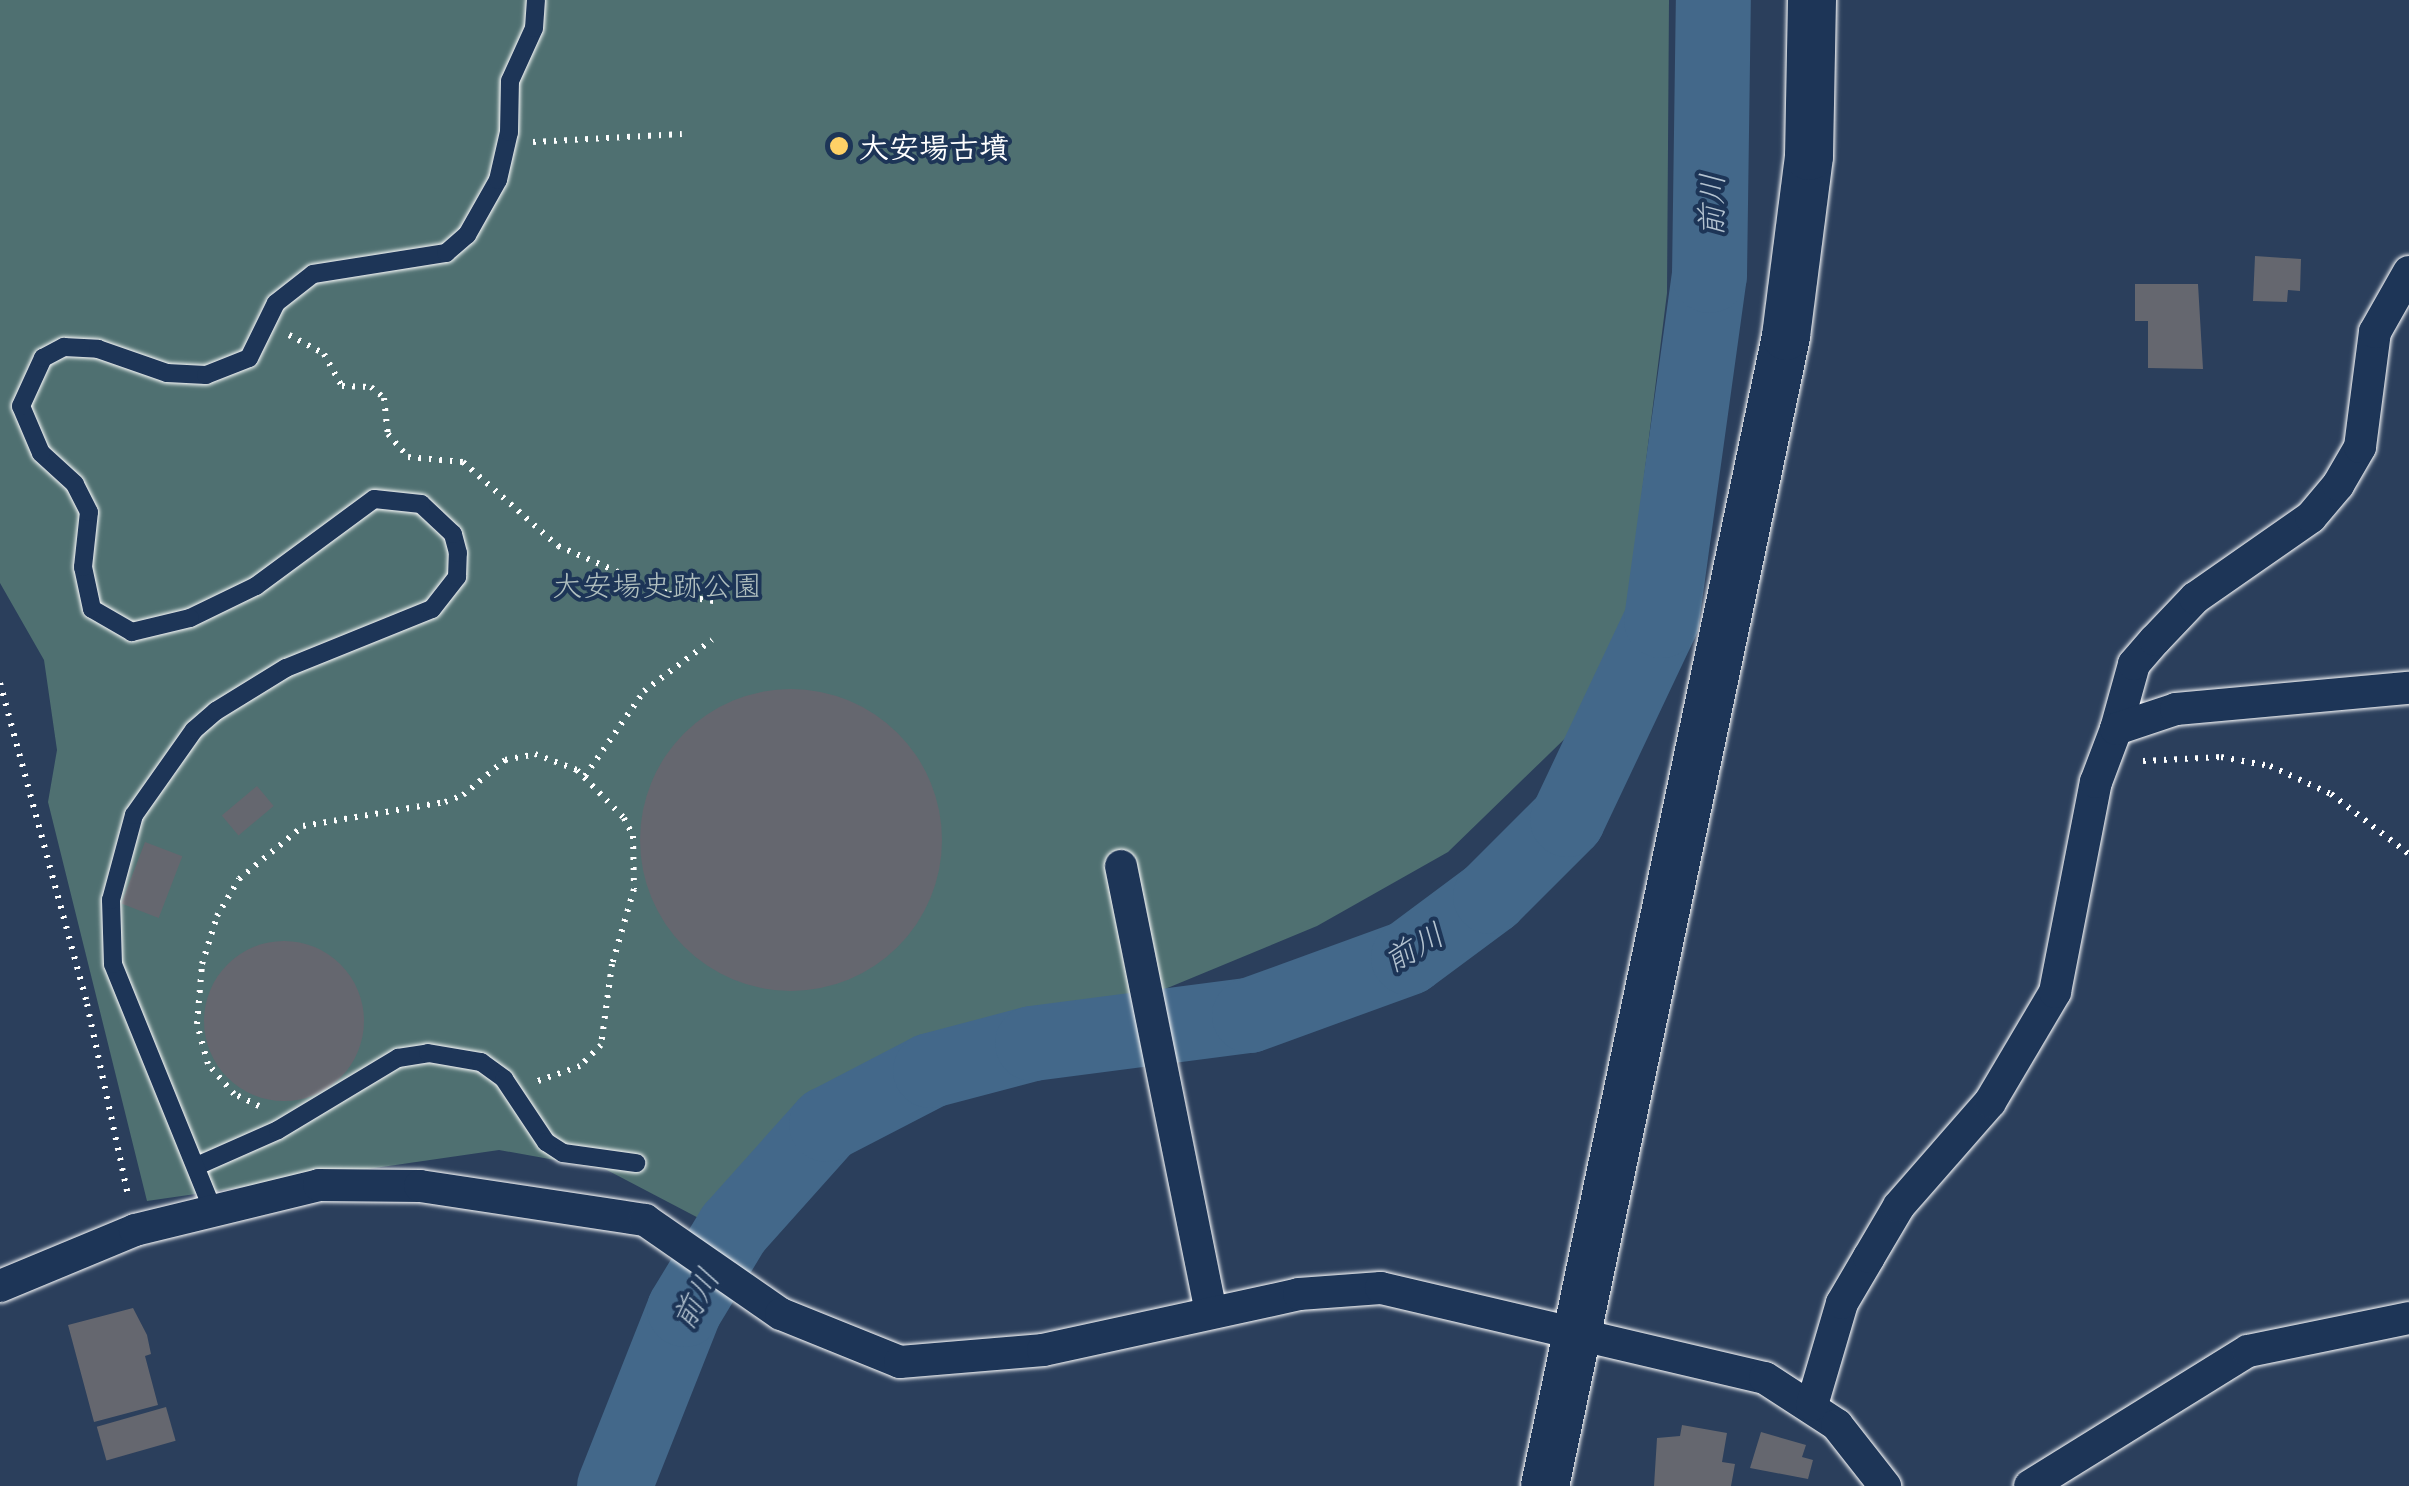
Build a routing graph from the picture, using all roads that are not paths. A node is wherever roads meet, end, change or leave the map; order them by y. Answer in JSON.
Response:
{"nodes":[{"id":1,"x":536,"y":0,"type":"edge"},
{"id":2,"x":1812,"y":0,"type":"edge"},
{"id":3,"x":2409,"y":272,"type":"edge"},
{"id":4,"x":2409,"y":688,"type":"edge"},
{"id":5,"x":2116,"y":729,"type":"junction"},
{"id":6,"x":1121,"y":866,"type":"dead end"},
{"id":7,"x":636,"y":1163,"type":"dead end"},
{"id":8,"x":199,"y":1165,"type":"junction"},
{"id":9,"x":212,"y":1208,"type":"junction"},
{"id":10,"x":0,"y":1286,"type":"edge"},
{"id":11,"x":1211,"y":1312,"type":"junction"},
{"id":12,"x":2409,"y":1318,"type":"edge"},
{"id":13,"x":1578,"y":1337,"type":"junction"},
{"id":14,"x":1812,"y":1405,"type":"junction"},
{"id":15,"x":1876,"y":1480,"type":"edge"},
{"id":16,"x":1545,"y":1486,"type":"edge"},
{"id":17,"x":2030,"y":1486,"type":"edge"}],
"edges":[{"from":1,"to":8,"type":"lane"},
{"from":2,"to":13,"type":"street"},
{"from":3,"to":5,"type":"street"},
{"from":4,"to":5,"type":"street"},
{"from":5,"to":14,"type":"street"},
{"from":6,"to":11,"type":"street"},
{"from":7,"to":8,"type":"lane"},
{"from":8,"to":9,"type":"lane"},
{"from":9,"to":10,"type":"street"},
{"from":9,"to":11,"type":"street"},
{"from":11,"to":13,"type":"street"},
{"from":12,"to":17,"type":"street"},
{"from":13,"to":14,"type":"street"},
{"from":13,"to":16,"type":"street"},
{"from":14,"to":15,"type":"street"}]}
